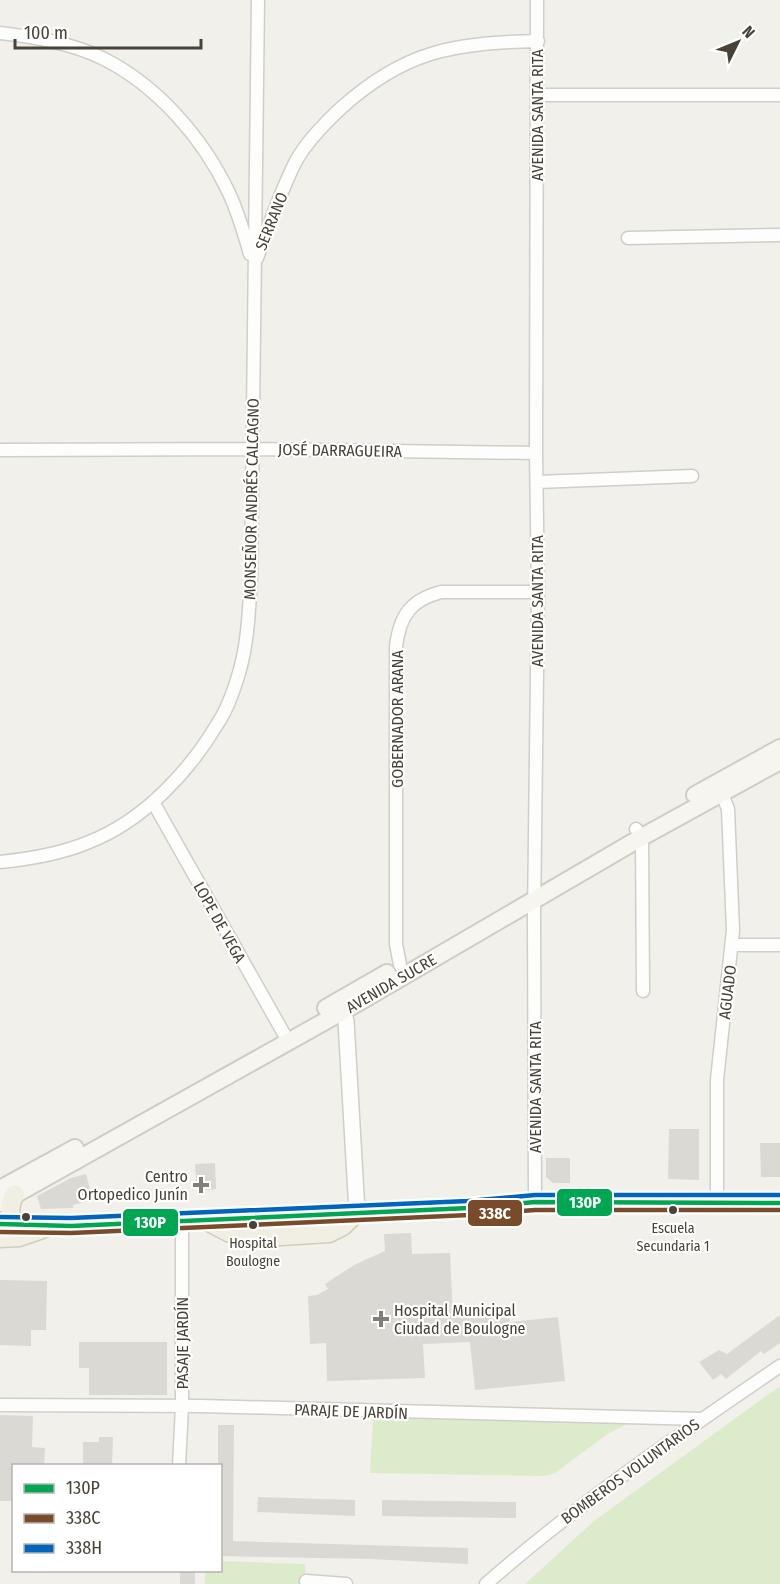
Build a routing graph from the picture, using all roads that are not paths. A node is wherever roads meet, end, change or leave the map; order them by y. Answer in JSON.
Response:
{"nodes":[{"id":1,"x":258,"y":0,"type":"edge"},
{"id":2,"x":537,"y":0,"type":"edge"},
{"id":3,"x":0,"y":33,"type":"edge"},
{"id":4,"x":538,"y":41,"type":"junction"},
{"id":5,"x":538,"y":95,"type":"junction"},
{"id":6,"x":780,"y":95,"type":"edge"},
{"id":7,"x":780,"y":236,"type":"edge"},
{"id":8,"x":628,"y":237,"type":"dead end"},
{"id":9,"x":254,"y":266,"type":"junction"},
{"id":10,"x":252,"y":449,"type":"junction"},
{"id":11,"x":0,"y":450,"type":"edge"},
{"id":12,"x":536,"y":453,"type":"junction"},
{"id":13,"x":692,"y":476,"type":"dead end"},
{"id":14,"x":537,"y":482,"type":"junction"},
{"id":15,"x":538,"y":592,"type":"junction"},
{"id":16,"x":780,"y":748,"type":"edge"},
{"id":17,"x":780,"y":761,"type":"edge"},
{"id":18,"x":719,"y":788,"type":"junction"},
{"id":19,"x":153,"y":802,"type":"junction"},
{"id":20,"x":639,"y":833,"type":"junction"},
{"id":21,"x":0,"y":862,"type":"edge"},
{"id":22,"x":535,"y":892,"type":"junction"},
{"id":23,"x":733,"y":945,"type":"junction"},
{"id":24,"x":780,"y":945,"type":"edge"},
{"id":25,"x":400,"y":965,"type":"junction"},
{"id":26,"x":643,"y":991,"type":"dead end"},
{"id":27,"x":340,"y":1006,"type":"junction"},
{"id":28,"x":285,"y":1037,"type":"junction"},
{"id":29,"x":5,"y":1196,"type":"edge"},
{"id":30,"x":535,"y":1202,"type":"junction"},
{"id":31,"x":717,"y":1203,"type":"junction"},
{"id":32,"x":780,"y":1203,"type":"edge"},
{"id":33,"x":357,"y":1212,"type":"junction"},
{"id":34,"x":182,"y":1221,"type":"junction"},
{"id":35,"x":6,"y":1223,"type":"edge"},
{"id":36,"x":48,"y":1227,"type":"junction"},
{"id":37,"x":0,"y":1238,"type":"edge"},
{"id":38,"x":780,"y":1366,"type":"edge"},
{"id":39,"x":0,"y":1405,"type":"edge"},
{"id":40,"x":182,"y":1406,"type":"junction"},
{"id":41,"x":703,"y":1419,"type":"junction"},
{"id":42,"x":179,"y":1464,"type":"edge"},
{"id":43,"x":306,"y":1581,"type":"dead end"},
{"id":44,"x":346,"y":1584,"type":"edge"},
{"id":45,"x":486,"y":1584,"type":"edge"}],
"edges":[{"from":1,"to":9,"type":"street","name":"MONSEÑOR ANDRÉS CALCAGNO"},
{"from":2,"to":4,"type":"street","name":"AVENIDA SANTA RITA"},
{"from":3,"to":9,"type":"street","name":"SERRANO"},
{"from":4,"to":5,"type":"street","name":"AVENIDA SANTA RITA"},
{"from":4,"to":9,"type":"street","name":"SERRANO"},
{"from":5,"to":6,"type":"street"},
{"from":5,"to":12,"type":"street","name":"AVENIDA SANTA RITA"},
{"from":7,"to":8,"type":"street"},
{"from":9,"to":10,"type":"street","name":"MONSEÑOR ANDRÉS CALCAGNO"},
{"from":10,"to":11,"type":"street","name":"JOSÉ DARRAGUEIRA"},
{"from":10,"to":12,"type":"street","name":"JOSÉ DARRAGUEIRA"},
{"from":10,"to":19,"type":"street","name":"MONSEÑOR ANDRÉS CALCAGNO"},
{"from":12,"to":14,"type":"street","name":"AVENIDA SANTA RITA"},
{"from":13,"to":14,"type":"street"},
{"from":14,"to":15,"type":"street","name":"AVENIDA SANTA RITA"},
{"from":15,"to":22,"type":"street","name":"AVENIDA SANTA RITA"},
{"from":15,"to":25,"type":"street","name":"GOBERNADOR ARANA"},
{"from":16,"to":18,"type":"main road","name":"AVENIDA SUCRE"},
{"from":17,"to":18,"type":"main road","name":"AVENIDA SUCRE"},
{"from":18,"to":20,"type":"main road","name":"AVENIDA SUCRE"},
{"from":18,"to":23,"type":"street","name":"AGUADO"},
{"from":19,"to":21,"type":"street","name":"MONSEÑOR ANDRÉS CALCAGNO"},
{"from":19,"to":28,"type":"street","name":"LOPE DE VEGA"},
{"from":20,"to":22,"type":"main road","name":"AVENIDA SUCRE"},
{"from":20,"to":26,"type":"street"},
{"from":22,"to":25,"type":"main road","name":"AVENIDA SUCRE"},
{"from":22,"to":27,"type":"main road","name":"AVENIDA SUCRE"},
{"from":22,"to":30,"type":"street","name":"AVENIDA SANTA RITA"},
{"from":23,"to":24,"type":"street"},
{"from":23,"to":31,"type":"street","name":"AGUADO"},
{"from":25,"to":27,"type":"main road","name":"AVENIDA SUCRE"},
{"from":27,"to":28,"type":"main road","name":"AVENIDA SUCRE"},
{"from":27,"to":33,"type":"street"},
{"from":28,"to":29,"type":"main road","name":"AVENIDA SUCRE"},
{"from":29,"to":35,"type":"main road"},
{"from":30,"to":31,"type":"main road"},
{"from":30,"to":33,"type":"main road"},
{"from":31,"to":32,"type":"main road"},
{"from":33,"to":34,"type":"main road"},
{"from":34,"to":36,"type":"main road"},
{"from":34,"to":40,"type":"street","name":"PASAJE JARDÍN"},
{"from":35,"to":36,"type":"main road"},
{"from":36,"to":37,"type":"main road"},
{"from":38,"to":41,"type":"street","name":"BOMBEROS VOLUNTARIOS"},
{"from":39,"to":40,"type":"street","name":"PARAJE DE JARDÍN"},
{"from":40,"to":41,"type":"street","name":"PARAJE DE JARDÍN"},
{"from":40,"to":42,"type":"street","name":"PASAJE JARDÍN"},
{"from":41,"to":45,"type":"street","name":"BOMBEROS VOLUNTARIOS"},
{"from":43,"to":44,"type":"street"}]}
